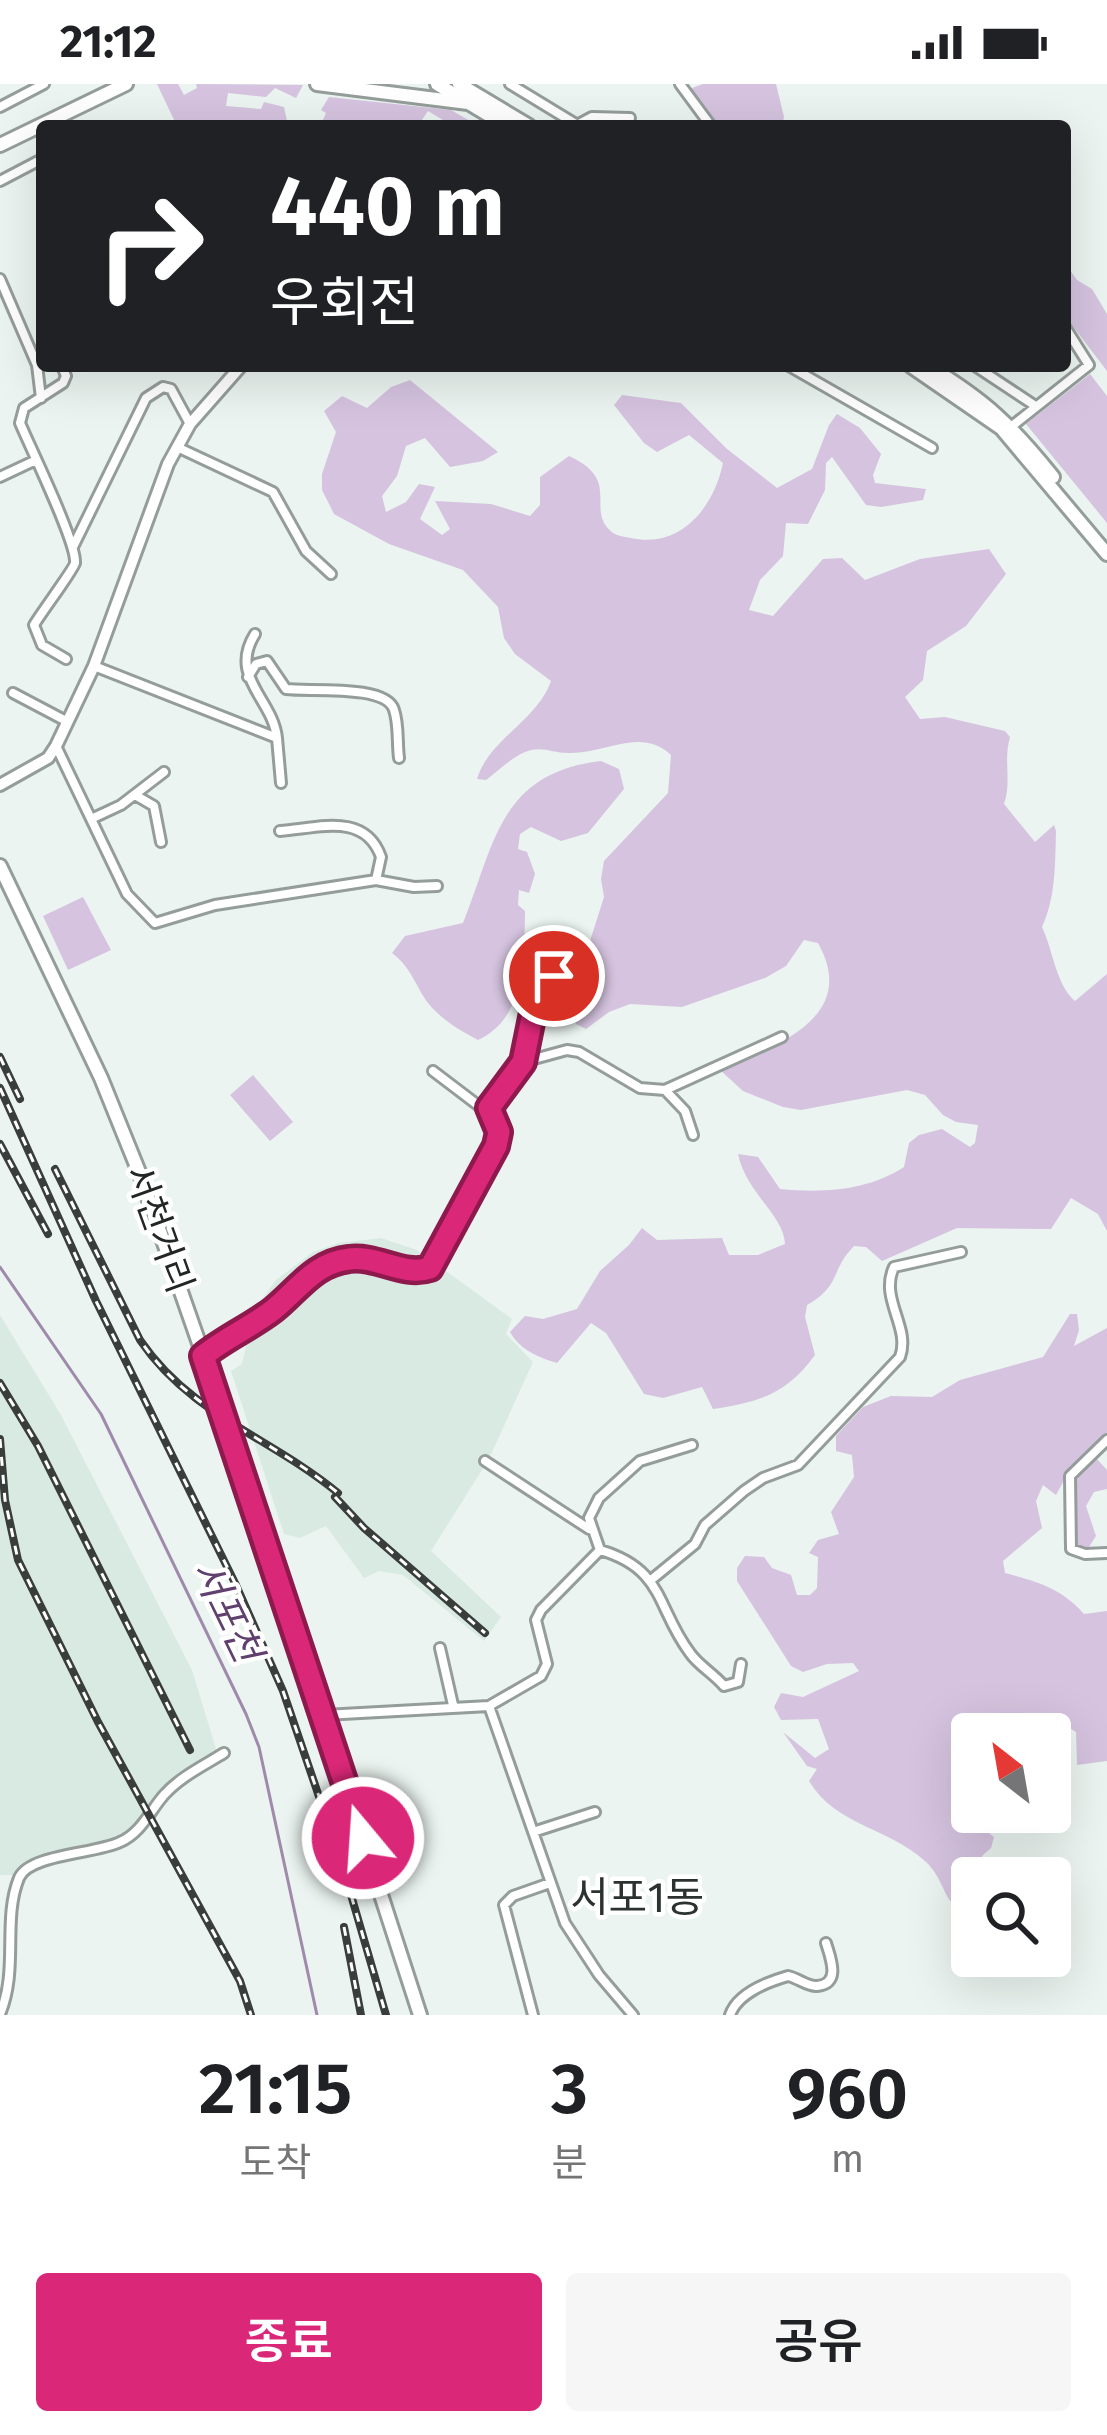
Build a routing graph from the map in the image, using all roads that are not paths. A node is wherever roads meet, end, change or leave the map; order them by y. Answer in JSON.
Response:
{"nodes":[{"id":1,"x":44,"y":84,"type":"edge"},
{"id":2,"x":106,"y":84,"type":"edge"},
{"id":3,"x":125,"y":84,"type":"edge"},
{"id":4,"x":317,"y":84,"type":"edge"},
{"id":5,"x":437,"y":84,"type":"edge"},
{"id":6,"x":459,"y":84,"type":"edge"},
{"id":7,"x":510,"y":84,"type":"edge"},
{"id":8,"x":680,"y":84,"type":"edge"},
{"id":9,"x":521,"y":87,"type":"edge"},
{"id":10,"x":472,"y":94,"type":"edge"},
{"id":11,"x":0,"y":107,"type":"edge"},
{"id":12,"x":630,"y":118,"type":"dead end"},
{"id":13,"x":52,"y":120,"type":"edge"},
{"id":14,"x":500,"y":120,"type":"edge"},
{"id":15,"x":518,"y":120,"type":"edge"},
{"id":16,"x":570,"y":120,"type":"edge"},
{"id":17,"x":587,"y":120,"type":"edge"},
{"id":18,"x":707,"y":120,"type":"edge"},
{"id":19,"x":36,"y":128,"type":"edge"},
{"id":20,"x":0,"y":136,"type":"edge"},
{"id":21,"x":0,"y":146,"type":"edge"},
{"id":22,"x":36,"y":163,"type":"edge"},
{"id":23,"x":0,"y":181,"type":"edge"},
{"id":24,"x":0,"y":279,"type":"edge"},
{"id":25,"x":1071,"y":336,"type":"edge"},
{"id":26,"x":36,"y":360,"type":"edge"},
{"id":27,"x":39,"y":372,"type":"edge"},
{"id":28,"x":64,"y":372,"type":"edge"},
{"id":29,"x":236,"y":372,"type":"edge"},
{"id":30,"x":799,"y":372,"type":"edge"},
{"id":31,"x":919,"y":372,"type":"edge"},
{"id":32,"x":938,"y":372,"type":"edge"},
{"id":33,"x":985,"y":372,"type":"edge"},
{"id":34,"x":41,"y":398,"type":"junction"},
{"id":35,"x":1035,"y":406,"type":"junction"},
{"id":36,"x":190,"y":424,"type":"junction"},
{"id":37,"x":1012,"y":426,"type":"junction"},
{"id":38,"x":177,"y":447,"type":"junction"},
{"id":39,"x":932,"y":448,"type":"dead end"},
{"id":40,"x":35,"y":460,"type":"junction"},
{"id":41,"x":0,"y":477,"type":"edge"},
{"id":42,"x":1107,"y":543,"type":"edge"},
{"id":43,"x":73,"y":548,"type":"junction"},
{"id":44,"x":1107,"y":554,"type":"edge"},
{"id":45,"x":331,"y":574,"type":"dead end"},
{"id":46,"x":255,"y":634,"type":"dead end"},
{"id":47,"x":67,"y":658,"type":"dead end"},
{"id":48,"x":94,"y":666,"type":"junction"},
{"id":49,"x":248,"y":677,"type":"junction"},
{"id":50,"x":13,"y":693,"type":"dead end"},
{"id":51,"x":68,"y":722,"type":"junction"},
{"id":52,"x":278,"y":738,"type":"junction"},
{"id":53,"x":56,"y":746,"type":"junction"},
{"id":54,"x":399,"y":758,"type":"dead end"},
{"id":55,"x":164,"y":772,"type":"dead end"},
{"id":56,"x":281,"y":783,"type":"dead end"},
{"id":57,"x":0,"y":785,"type":"edge"},
{"id":58,"x":135,"y":794,"type":"junction"},
{"id":59,"x":92,"y":819,"type":"junction"},
{"id":60,"x":280,"y":831,"type":"dead end"},
{"id":61,"x":161,"y":842,"type":"dead end"},
{"id":62,"x":0,"y":866,"type":"edge"},
{"id":63,"x":376,"y":880,"type":"junction"},
{"id":64,"x":437,"y":886,"type":"dead end"},
{"id":65,"x":554,"y":976,"type":"dead end"},
{"id":66,"x":782,"y":1037,"type":"dead end"},
{"id":67,"x":523,"y":1062,"type":"junction"},
{"id":68,"x":433,"y":1071,"type":"dead end"},
{"id":69,"x":664,"y":1090,"type":"junction"},
{"id":70,"x":489,"y":1108,"type":"junction"},
{"id":71,"x":693,"y":1135,"type":"dead end"},
{"id":72,"x":961,"y":1252,"type":"dead end"},
{"id":73,"x":203,"y":1356,"type":"junction"},
{"id":74,"x":1107,"y":1440,"type":"edge"},
{"id":75,"x":692,"y":1445,"type":"dead end"},
{"id":76,"x":485,"y":1461,"type":"dead end"},
{"id":77,"x":591,"y":1530,"type":"junction"},
{"id":78,"x":599,"y":1550,"type":"junction"},
{"id":79,"x":1107,"y":1552,"type":"edge"},
{"id":80,"x":651,"y":1580,"type":"junction"},
{"id":81,"x":440,"y":1648,"type":"dead end"},
{"id":82,"x":741,"y":1664,"type":"dead end"},
{"id":83,"x":453,"y":1705,"type":"junction"},
{"id":84,"x":489,"y":1706,"type":"junction"},
{"id":85,"x":324,"y":1715,"type":"junction"},
{"id":86,"x":224,"y":1753,"type":"dead end"},
{"id":87,"x":595,"y":1812,"type":"dead end"},
{"id":88,"x":533,"y":1832,"type":"junction"},
{"id":89,"x":550,"y":1883,"type":"junction"},
{"id":90,"x":826,"y":1943,"type":"dead end"},
{"id":91,"x":0,"y":2014,"type":"edge"},
{"id":92,"x":420,"y":2015,"type":"edge"},
{"id":93,"x":533,"y":2015,"type":"edge"},
{"id":94,"x":633,"y":2015,"type":"edge"},
{"id":95,"x":730,"y":2015,"type":"edge"}],
"edges":[{"from":1,"to":11,"type":"street"},
{"from":2,"to":20,"type":"main road"},
{"from":3,"to":13,"type":"main road"},
{"from":4,"to":10,"type":"main road"},
{"from":5,"to":10,"type":"main road"},
{"from":6,"to":10,"type":"main road"},
{"from":7,"to":9,"type":"street"},
{"from":8,"to":18,"type":"street"},
{"from":9,"to":16,"type":"street"},
{"from":10,"to":14,"type":"main road"},
{"from":10,"to":15,"type":"main road"},
{"from":12,"to":17,"type":"street"},
{"from":19,"to":21,"type":"main road"},
{"from":22,"to":23,"type":"street"},
{"from":24,"to":26,"type":"street"},
{"from":25,"to":35,"type":"street"},
{"from":27,"to":34,"type":"street"},
{"from":28,"to":34,"type":"street"},
{"from":29,"to":36,"type":"street"},
{"from":30,"to":39,"type":"street"},
{"from":31,"to":44,"type":"main road"},
{"from":32,"to":37,"type":"main road"},
{"from":33,"to":35,"type":"street"},
{"from":34,"to":40,"type":"street"},
{"from":35,"to":37,"type":"street"},
{"from":36,"to":38,"type":"street"},
{"from":36,"to":43,"type":"street"},
{"from":37,"to":42,"type":"main road"},
{"from":38,"to":45,"type":"street"},
{"from":38,"to":48,"type":"street"},
{"from":40,"to":41,"type":"street"},
{"from":40,"to":43,"type":"street"},
{"from":43,"to":47,"type":"street"},
{"from":46,"to":49,"type":"street"},
{"from":48,"to":51,"type":"street"},
{"from":48,"to":52,"type":"street"},
{"from":49,"to":52,"type":"street"},
{"from":49,"to":54,"type":"street"},
{"from":50,"to":51,"type":"street"},
{"from":51,"to":53,"type":"street"},
{"from":52,"to":56,"type":"street"},
{"from":53,"to":57,"type":"street"},
{"from":53,"to":59,"type":"street"},
{"from":55,"to":58,"type":"street"},
{"from":58,"to":59,"type":"street"},
{"from":58,"to":61,"type":"street"},
{"from":59,"to":63,"type":"street"},
{"from":60,"to":63,"type":"street"},
{"from":62,"to":73,"type":"main road","name":"서천거리"},
{"from":63,"to":64,"type":"street"},
{"from":65,"to":67,"type":"street"},
{"from":66,"to":69,"type":"street"},
{"from":67,"to":69,"type":"street"},
{"from":67,"to":70,"type":"street"},
{"from":68,"to":70,"type":"street"},
{"from":69,"to":71,"type":"street"},
{"from":70,"to":73,"type":"street"},
{"from":72,"to":80,"type":"street"},
{"from":73,"to":85,"type":"main road","name":"서천거리"},
{"from":74,"to":79,"type":"street"},
{"from":75,"to":77,"type":"street"},
{"from":76,"to":77,"type":"street"},
{"from":77,"to":78,"type":"street"},
{"from":78,"to":80,"type":"street"},
{"from":78,"to":84,"type":"street"},
{"from":80,"to":82,"type":"street"},
{"from":81,"to":83,"type":"street"},
{"from":83,"to":84,"type":"street"},
{"from":83,"to":85,"type":"street"},
{"from":84,"to":88,"type":"street"},
{"from":85,"to":92,"type":"main road","name":"서천거리"},
{"from":86,"to":91,"type":"street"},
{"from":87,"to":88,"type":"street"},
{"from":88,"to":89,"type":"street"},
{"from":89,"to":93,"type":"street"},
{"from":89,"to":94,"type":"street"},
{"from":90,"to":95,"type":"street"}]}
